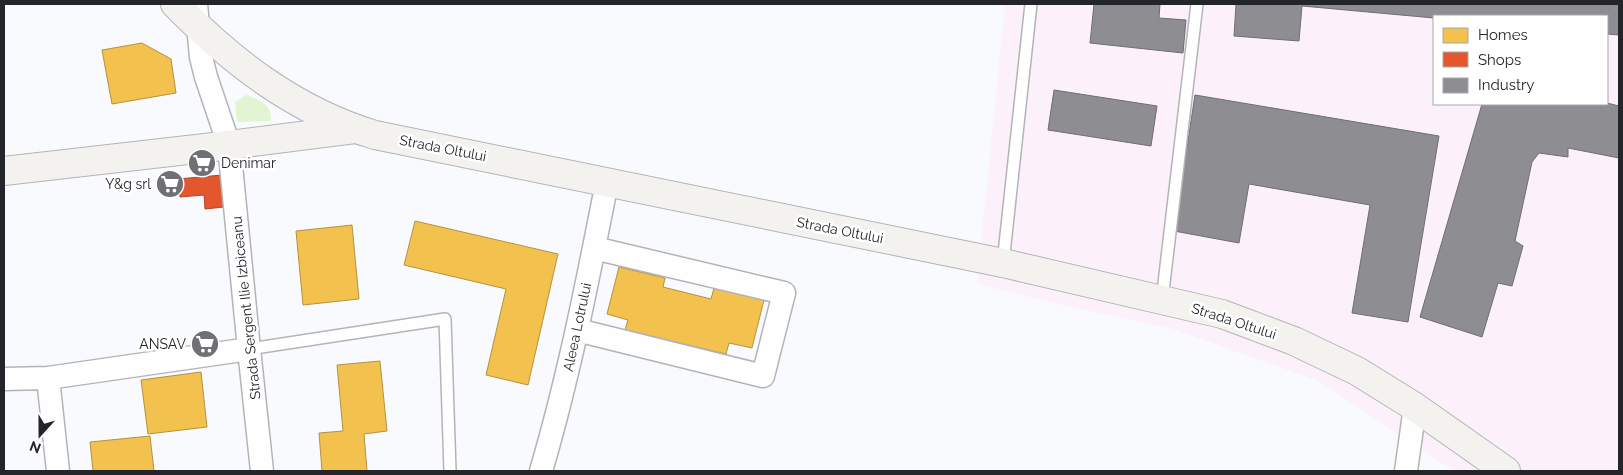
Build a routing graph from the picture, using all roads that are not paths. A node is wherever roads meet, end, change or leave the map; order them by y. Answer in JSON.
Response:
{"nodes":[{"id":1,"x":175,"y":4,"type":"edge"},
{"id":2,"x":1031,"y":4,"type":"edge"},
{"id":3,"x":1197,"y":4,"type":"edge"},
{"id":4,"x":198,"y":16,"type":"edge"},
{"id":5,"x":357,"y":129,"type":"junction"},
{"id":6,"x":229,"y":145,"type":"junction"},
{"id":7,"x":4,"y":171,"type":"edge"},
{"id":8,"x":607,"y":182,"type":"junction"},
{"id":9,"x":594,"y":248,"type":"junction"},
{"id":10,"x":1004,"y":263,"type":"junction"},
{"id":11,"x":1162,"y":300,"type":"junction"},
{"id":12,"x":577,"y":330,"type":"junction"},
{"id":13,"x":249,"y":349,"type":"junction"},
{"id":14,"x":48,"y":378,"type":"junction"},
{"id":15,"x":4,"y":379,"type":"edge"},
{"id":16,"x":1415,"y":407,"type":"junction"},
{"id":17,"x":58,"y":471,"type":"edge"},
{"id":18,"x":262,"y":471,"type":"edge"},
{"id":19,"x":450,"y":471,"type":"edge"},
{"id":20,"x":541,"y":471,"type":"edge"},
{"id":21,"x":1406,"y":471,"type":"edge"},
{"id":22,"x":1506,"y":471,"type":"edge"}],
"edges":[{"from":1,"to":4,"type":"main road","name":"Strada Oltului"},
{"from":2,"to":10,"type":"lane"},
{"from":3,"to":11,"type":"lane"},
{"from":4,"to":5,"type":"main road","name":"Strada Oltului"},
{"from":4,"to":6,"type":"street","name":"Strada Sergent Ilie Izbiceanu"},
{"from":5,"to":6,"type":"main road"},
{"from":5,"to":8,"type":"main road","name":"Strada Oltului"},
{"from":6,"to":7,"type":"main road"},
{"from":6,"to":13,"type":"street","name":"Strada Sergent Ilie Izbiceanu"},
{"from":8,"to":9,"type":"street","name":"Aleea Lotrului"},
{"from":8,"to":10,"type":"main road","name":"Strada Oltului"},
{"from":9,"to":12,"type":"street","name":"Aleea Lotrului"},
{"from":9,"to":12,"type":"street"},
{"from":10,"to":11,"type":"main road","name":"Strada Oltului"},
{"from":11,"to":16,"type":"main road","name":"Strada Oltului"},
{"from":12,"to":20,"type":"street","name":"Aleea Lotrului"},
{"from":13,"to":14,"type":"street"},
{"from":13,"to":18,"type":"street","name":"Strada Sergent Ilie Izbiceanu"},
{"from":13,"to":19,"type":"lane"},
{"from":14,"to":15,"type":"street"},
{"from":14,"to":17,"type":"street"},
{"from":16,"to":21,"type":"street"},
{"from":16,"to":22,"type":"main road","name":"Strada Oltului"}]}
